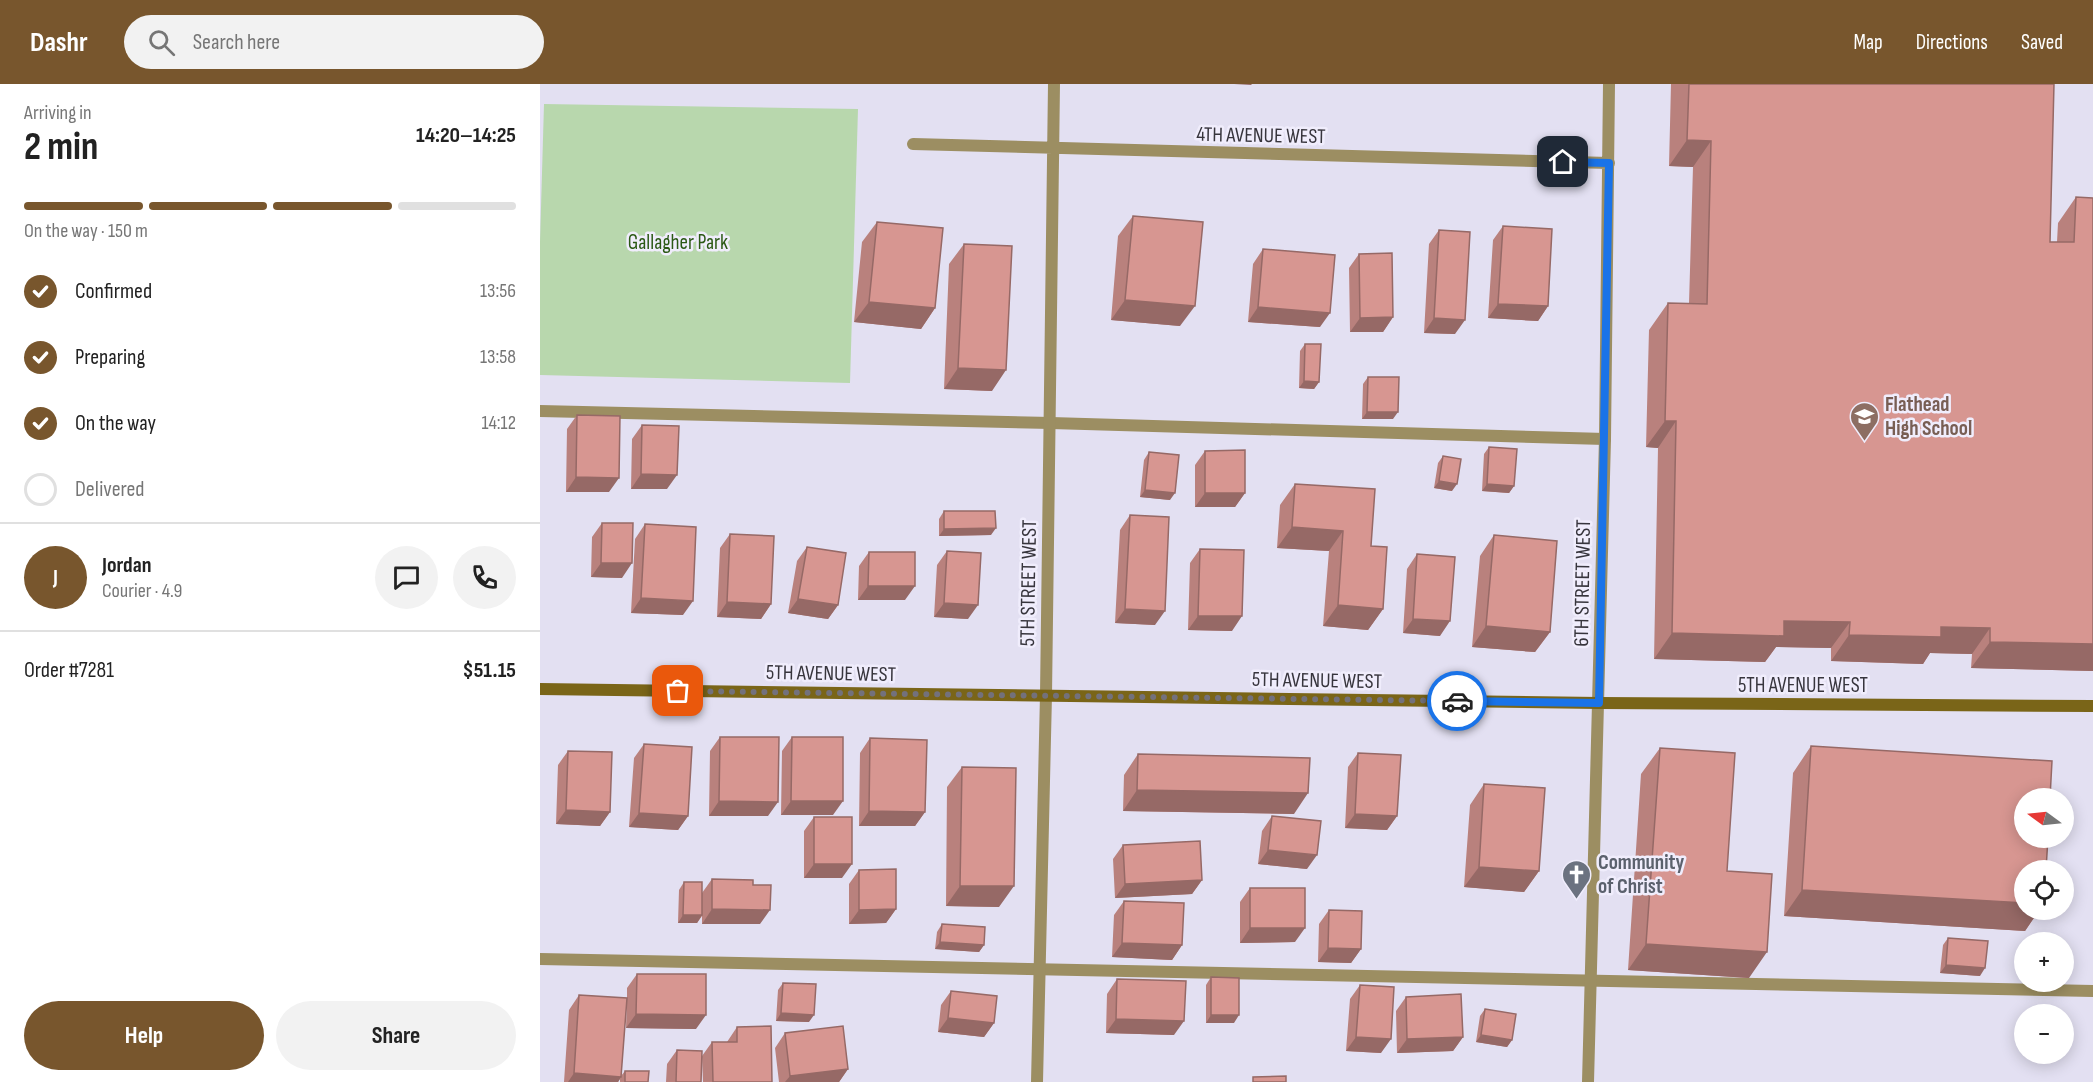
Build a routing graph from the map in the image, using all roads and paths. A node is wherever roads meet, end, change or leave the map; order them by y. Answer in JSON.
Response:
{"nodes":[{"id":1,"x":1054,"y":84,"type":"edge"},
{"id":2,"x":1609,"y":84,"type":"edge"},
{"id":3,"x":913,"y":144,"type":"dead end"},
{"id":4,"x":1053,"y":149,"type":"junction"},
{"id":5,"x":1609,"y":163,"type":"junction"},
{"id":6,"x":540,"y":411,"type":"edge"},
{"id":7,"x":1051,"y":423,"type":"junction"},
{"id":8,"x":1605,"y":439,"type":"junction"},
{"id":9,"x":540,"y":689,"type":"edge"},
{"id":10,"x":1046,"y":695,"type":"junction"},
{"id":11,"x":1599,"y":703,"type":"junction"},
{"id":12,"x":2093,"y":706,"type":"edge"},
{"id":13,"x":540,"y":959,"type":"edge"},
{"id":14,"x":1040,"y":970,"type":"junction"},
{"id":15,"x":1591,"y":980,"type":"junction"},
{"id":16,"x":2093,"y":992,"type":"edge"},
{"id":17,"x":1037,"y":1082,"type":"edge"},
{"id":18,"x":1588,"y":1082,"type":"edge"}],
"edges":[{"from":1,"to":4,"type":"street","name":"5TH STREET WEST"},
{"from":2,"to":5,"type":"street","name":"6TH STREET WEST"},
{"from":3,"to":4,"type":"street","name":"4TH AVENUE WEST"},
{"from":4,"to":5,"type":"street","name":"4TH AVENUE WEST"},
{"from":4,"to":7,"type":"street","name":"5TH STREET WEST"},
{"from":5,"to":8,"type":"street","name":"6TH STREET WEST"},
{"from":6,"to":7,"type":"street"},
{"from":7,"to":8,"type":"street"},
{"from":7,"to":10,"type":"street","name":"5TH STREET WEST"},
{"from":8,"to":11,"type":"street","name":"6TH STREET WEST"},
{"from":9,"to":10,"type":"street","name":"5TH AVENUE WEST"},
{"from":10,"to":11,"type":"street","name":"5TH AVENUE WEST"},
{"from":10,"to":14,"type":"street","name":"5TH STREET WEST"},
{"from":11,"to":12,"type":"street","name":"5TH AVENUE WEST"},
{"from":11,"to":15,"type":"street","name":"6TH STREET WEST"},
{"from":13,"to":14,"type":"street"},
{"from":14,"to":15,"type":"street"},
{"from":14,"to":17,"type":"street","name":"5TH STREET WEST"},
{"from":15,"to":16,"type":"street"},
{"from":15,"to":18,"type":"street","name":"6TH STREET WEST"}]}
